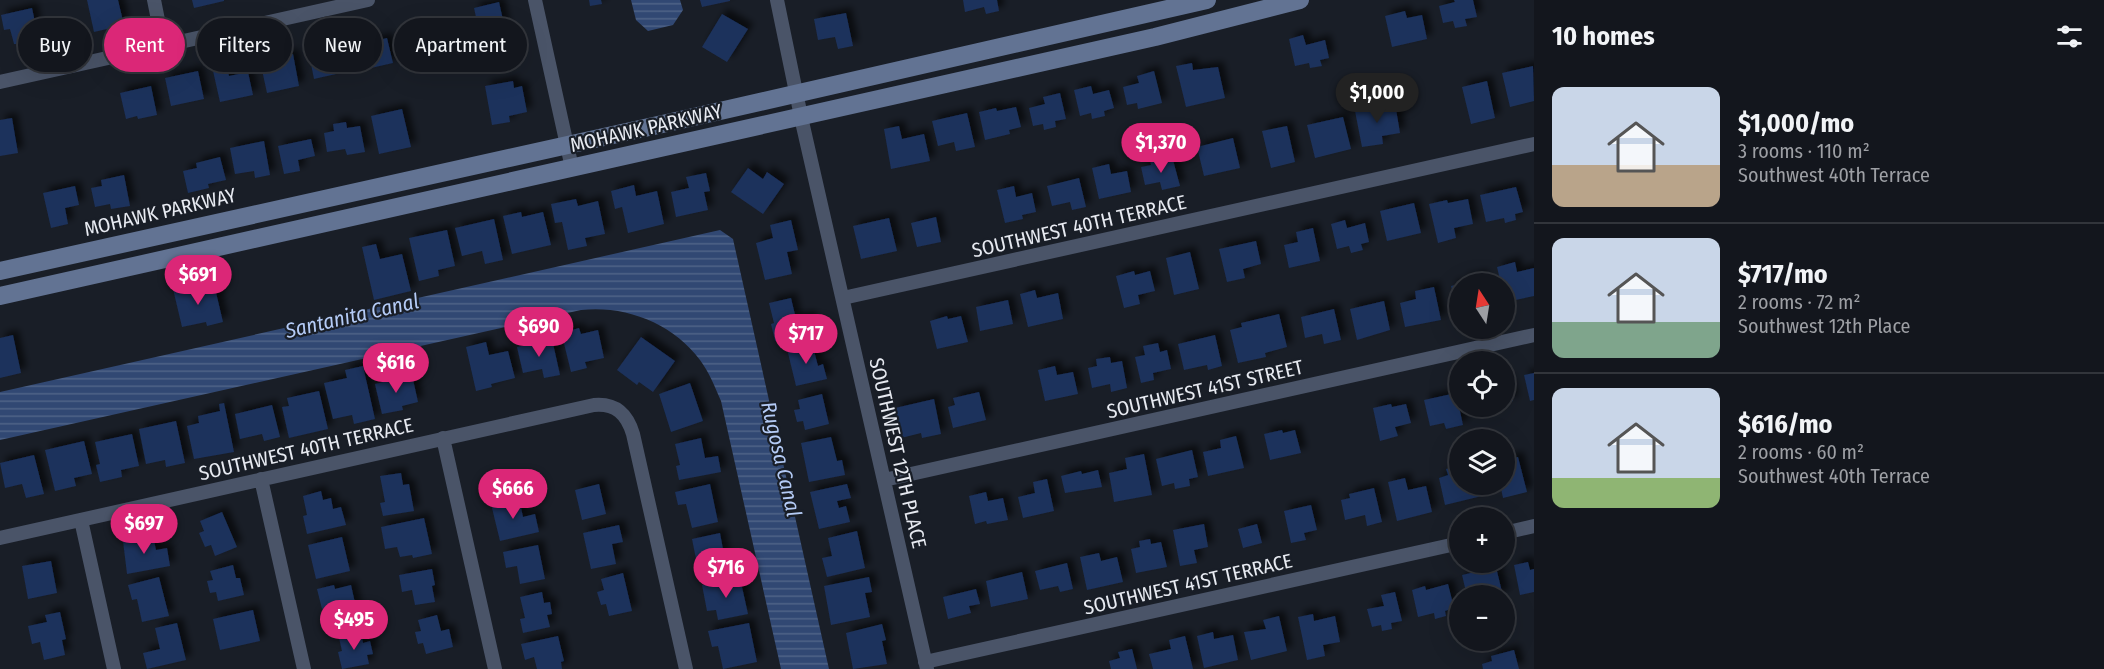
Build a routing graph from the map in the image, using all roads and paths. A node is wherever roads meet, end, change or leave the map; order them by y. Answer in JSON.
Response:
{"nodes":[{"id":1,"x":154,"y":0,"type":"edge"},
{"id":2,"x":368,"y":0,"type":"edge"},
{"id":3,"x":535,"y":0,"type":"edge"},
{"id":4,"x":777,"y":0,"type":"edge"},
{"id":5,"x":1207,"y":0,"type":"edge"},
{"id":6,"x":1300,"y":0,"type":"edge"},
{"id":7,"x":345,"y":3,"type":"edge"},
{"id":8,"x":158,"y":18,"type":"edge"},
{"id":9,"x":185,"y":40,"type":"edge"},
{"id":10,"x":104,"y":58,"type":"edge"},
{"id":11,"x":0,"y":82,"type":"edge"},
{"id":12,"x":796,"y":92,"type":"junction"},
{"id":13,"x":801,"y":116,"type":"junction"},
{"id":14,"x":567,"y":144,"type":"junction"},
{"id":15,"x":1534,"y":144,"type":"edge"},
{"id":16,"x":572,"y":168,"type":"junction"},
{"id":17,"x":0,"y":271,"type":"edge"},
{"id":18,"x":0,"y":296,"type":"edge"},
{"id":19,"x":843,"y":298,"type":"junction"},
{"id":20,"x":1534,"y":335,"type":"edge"},
{"id":21,"x":442,"y":438,"type":"junction"},
{"id":22,"x":261,"y":479,"type":"junction"},
{"id":23,"x":884,"y":480,"type":"junction"},
{"id":24,"x":81,"y":520,"type":"junction"},
{"id":25,"x":1534,"y":526,"type":"edge"},
{"id":26,"x":1515,"y":530,"type":"edge"},
{"id":27,"x":0,"y":538,"type":"edge"},
{"id":28,"x":1449,"y":546,"type":"edge"},
{"id":29,"x":926,"y":665,"type":"edge"},
{"id":30,"x":114,"y":669,"type":"edge"},
{"id":31,"x":304,"y":669,"type":"edge"},
{"id":32,"x":495,"y":669,"type":"edge"},
{"id":33,"x":686,"y":669,"type":"edge"}],
"edges":[{"from":1,"to":8,"type":"street"},
{"from":2,"to":7,"type":"street"},
{"from":3,"to":14,"type":"street"},
{"from":4,"to":12,"type":"street","name":"SOUTHWEST 12TH PLACE"},
{"from":5,"to":12,"type":"street","name":"MOHAWK PARKWAY"},
{"from":6,"to":13,"type":"street","name":"MOHAWK PARKWAY"},
{"from":7,"to":9,"type":"street"},
{"from":10,"to":11,"type":"street"},
{"from":12,"to":13,"type":"street","name":"SOUTHWEST 12TH PLACE"},
{"from":12,"to":14,"type":"street","name":"MOHAWK PARKWAY"},
{"from":13,"to":16,"type":"street","name":"MOHAWK PARKWAY"},
{"from":13,"to":19,"type":"street","name":"SOUTHWEST 12TH PLACE"},
{"from":14,"to":16,"type":"street"},
{"from":14,"to":17,"type":"street","name":"MOHAWK PARKWAY"},
{"from":15,"to":19,"type":"street","name":"SOUTHWEST 40TH TERRACE"},
{"from":16,"to":18,"type":"street","name":"MOHAWK PARKWAY"},
{"from":19,"to":23,"type":"street","name":"SOUTHWEST 12TH PLACE"},
{"from":20,"to":23,"type":"street","name":"SOUTHWEST 41ST STREET"},
{"from":21,"to":22,"type":"street","name":"SOUTHWEST 40TH TERRACE"},
{"from":21,"to":32,"type":"street"},
{"from":21,"to":33,"type":"street","name":"SOUTHWEST 40TH TERRACE"},
{"from":22,"to":24,"type":"street","name":"SOUTHWEST 40TH TERRACE"},
{"from":22,"to":31,"type":"street"},
{"from":23,"to":29,"type":"street","name":"SOUTHWEST 12TH PLACE"},
{"from":24,"to":27,"type":"street","name":"SOUTHWEST 40TH TERRACE"},
{"from":24,"to":30,"type":"street"},
{"from":25,"to":26,"type":"street"},
{"from":28,"to":29,"type":"street","name":"SOUTHWEST 41ST TERRACE"}]}
